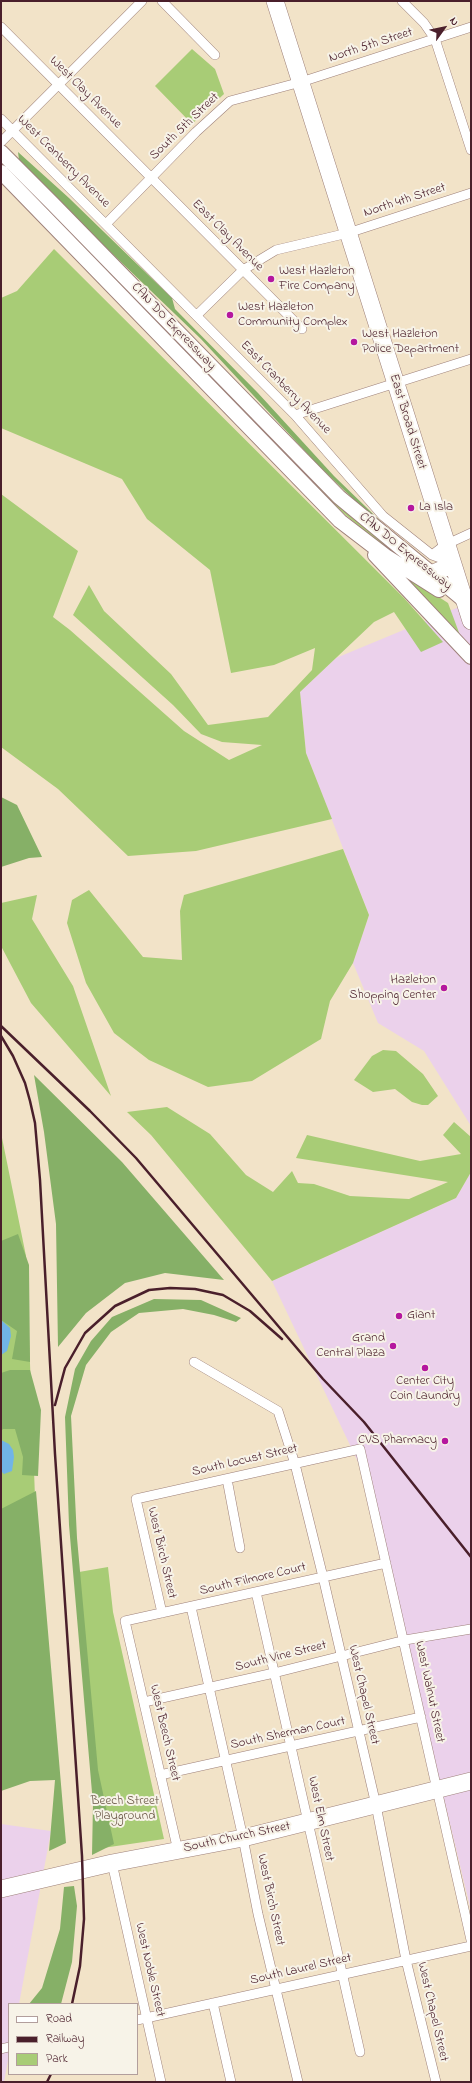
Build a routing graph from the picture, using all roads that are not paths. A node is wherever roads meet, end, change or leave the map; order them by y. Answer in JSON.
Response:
{"nodes":[{"id":1,"x":142,"y":1,"type":"edge"},
{"id":2,"x":162,"y":1,"type":"edge"},
{"id":3,"x":275,"y":1,"type":"edge"},
{"id":4,"x":402,"y":1,"type":"edge"},
{"id":5,"x":1,"y":27,"type":"edge"},
{"id":6,"x":471,"y":28,"type":"edge"},
{"id":7,"x":435,"y":39,"type":"junction"},
{"id":8,"x":215,"y":55,"type":"dead end"},
{"id":9,"x":301,"y":82,"type":"junction"},
{"id":10,"x":58,"y":85,"type":"junction"},
{"id":11,"x":1,"y":119,"type":"edge"},
{"id":12,"x":13,"y":130,"type":"junction"},
{"id":13,"x":1,"y":142,"type":"edge"},
{"id":14,"x":471,"y":150,"type":"edge"},
{"id":15,"x":1,"y":152,"type":"edge"},
{"id":16,"x":1,"y":172,"type":"edge"},
{"id":17,"x":151,"y":178,"type":"junction"},
{"id":18,"x":471,"y":193,"type":"edge"},
{"id":19,"x":106,"y":224,"type":"junction"},
{"id":20,"x":348,"y":233,"type":"junction"},
{"id":21,"x":243,"y":270,"type":"junction"},
{"id":22,"x":197,"y":315,"type":"junction"},
{"id":23,"x":302,"y":328,"type":"dead end"},
{"id":24,"x":471,"y":359,"type":"edge"},
{"id":25,"x":394,"y":383,"type":"junction"},
{"id":26,"x":295,"y":415,"type":"junction"},
{"id":27,"x":340,"y":521,"type":"junction"},
{"id":28,"x":471,"y":533,"type":"edge"},
{"id":29,"x":439,"y":550,"type":"junction"},
{"id":30,"x":451,"y":563,"type":"junction"},
{"id":31,"x":431,"y":574,"type":"junction"},
{"id":32,"x":465,"y":601,"type":"junction"},
{"id":33,"x":471,"y":622,"type":"edge"},
{"id":34,"x":471,"y":657,"type":"edge"},
{"id":35,"x":194,"y":1362,"type":"dead end"},
{"id":36,"x":360,"y":1449,"type":"joint"},
{"id":37,"x":295,"y":1464,"type":"junction"},
{"id":38,"x":227,"y":1479,"type":"junction"},
{"id":39,"x":136,"y":1499,"type":"joint"},
{"id":40,"x":240,"y":1548,"type":"dead end"},
{"id":41,"x":386,"y":1563,"type":"junction"},
{"id":42,"x":323,"y":1577,"type":"junction"},
{"id":43,"x":256,"y":1592,"type":"junction"},
{"id":44,"x":191,"y":1607,"type":"junction"},
{"id":45,"x":162,"y":1613,"type":"junction"},
{"id":46,"x":126,"y":1621,"type":"joint"},
{"id":47,"x":471,"y":1629,"type":"edge"},
{"id":48,"x":405,"y":1640,"type":"junction"},
{"id":49,"x":340,"y":1656,"type":"junction"},
{"id":50,"x":274,"y":1673,"type":"junction"},
{"id":51,"x":209,"y":1687,"type":"junction"},
{"id":52,"x":144,"y":1702,"type":"junction"},
{"id":53,"x":421,"y":1717,"type":"junction"},
{"id":54,"x":358,"y":1732,"type":"junction"},
{"id":55,"x":291,"y":1746,"type":"junction"},
{"id":56,"x":225,"y":1761,"type":"junction"},
{"id":57,"x":160,"y":1775,"type":"junction"},
{"id":58,"x":471,"y":1781,"type":"edge"},
{"id":59,"x":437,"y":1789,"type":"junction"},
{"id":60,"x":376,"y":1805,"type":"junction"},
{"id":61,"x":308,"y":1823,"type":"junction"},
{"id":62,"x":243,"y":1838,"type":"junction"},
{"id":63,"x":178,"y":1851,"type":"junction"},
{"id":64,"x":112,"y":1863,"type":"junction"},
{"id":65,"x":1,"y":1889,"type":"edge"},
{"id":66,"x":471,"y":1940,"type":"edge"},
{"id":67,"x":471,"y":1946,"type":"edge"},
{"id":68,"x":406,"y":1960,"type":"junction"},
{"id":69,"x":342,"y":1974,"type":"junction"},
{"id":70,"x":277,"y":1989,"type":"junction"},
{"id":71,"x":213,"y":2003,"type":"junction"},
{"id":72,"x":147,"y":2018,"type":"junction"},
{"id":73,"x":138,"y":2020,"type":"edge"},
{"id":74,"x":360,"y":2052,"type":"dead end"},
{"id":75,"x":161,"y":2082,"type":"edge"},
{"id":76,"x":230,"y":2082,"type":"edge"},
{"id":77,"x":298,"y":2082,"type":"edge"},
{"id":78,"x":436,"y":2082,"type":"edge"}],
"edges":[{"from":1,"to":10,"type":"street"},
{"from":2,"to":8,"type":"street"},
{"from":3,"to":9,"type":"highway","name":"East Broad Street"},
{"from":4,"to":7,"type":"street"},
{"from":5,"to":10,"type":"street","name":"West Clay Avenue"},
{"from":6,"to":7,"type":"street","name":"North 5th Street"},
{"from":7,"to":9,"type":"street","name":"North 5th Street"},
{"from":7,"to":14,"type":"street"},
{"from":9,"to":17,"type":"street","name":"South 5th Street"},
{"from":9,"to":20,"type":"highway","name":"East Broad Street"},
{"from":10,"to":12,"type":"street"},
{"from":10,"to":17,"type":"street","name":"West Clay Avenue"},
{"from":11,"to":12,"type":"street","name":"West Cranberry Avenue"},
{"from":12,"to":13,"type":"street"},
{"from":12,"to":19,"type":"street","name":"West Cranberry Avenue"},
{"from":15,"to":31,"type":"main road","name":"CAN DO Expressway"},
{"from":16,"to":27,"type":"main road","name":"CAN DO Expressway"},
{"from":17,"to":19,"type":"street","name":"South 5th Street"},
{"from":17,"to":21,"type":"street","name":"East Clay Avenue"},
{"from":18,"to":20,"type":"street","name":"North 4th Street"},
{"from":19,"to":22,"type":"street","name":"East Cranberry Avenue"},
{"from":20,"to":21,"type":"street","name":"North 4th Street"},
{"from":20,"to":25,"type":"highway","name":"East Broad Street"},
{"from":21,"to":22,"type":"street","name":"North 4th Street"},
{"from":21,"to":23,"type":"street","name":"East Clay Avenue"},
{"from":22,"to":26,"type":"street","name":"East Cranberry Avenue"},
{"from":24,"to":25,"type":"street"},
{"from":25,"to":26,"type":"street"},
{"from":25,"to":29,"type":"highway","name":"East Broad Street"},
{"from":26,"to":29,"type":"street","name":"East Cranberry Avenue"},
{"from":27,"to":32,"type":"main road","name":"CAN DO Expressway"},
{"from":27,"to":34,"type":"main road"},
{"from":28,"to":29,"type":"street"},
{"from":29,"to":30,"type":"highway","name":"East Broad Street"},
{"from":30,"to":31,"type":"highway"},
{"from":30,"to":32,"type":"highway","name":"East Broad Street"},
{"from":31,"to":32,"type":"main road","name":"CAN DO Expressway"},
{"from":32,"to":33,"type":"highway","name":"East Broad Street"},
{"from":35,"to":37,"type":"street","name":"West Chapel Street"},
{"from":36,"to":37,"type":"street","name":"South Locust Street"},
{"from":36,"to":41,"type":"street","name":"West Walnut Street"},
{"from":37,"to":38,"type":"street","name":"South Locust Street"},
{"from":37,"to":42,"type":"street","name":"West Chapel Street"},
{"from":38,"to":39,"type":"street","name":"South Locust Street"},
{"from":38,"to":40,"type":"street"},
{"from":39,"to":45,"type":"street","name":"West Birch Street"},
{"from":41,"to":42,"type":"street","name":"South Filmore Court"},
{"from":41,"to":48,"type":"street","name":"West Walnut Street"},
{"from":42,"to":43,"type":"street","name":"South Filmore Court"},
{"from":42,"to":49,"type":"street","name":"West Chapel Street"},
{"from":43,"to":44,"type":"street","name":"South Filmore Court"},
{"from":43,"to":50,"type":"street","name":"West Elm Street"},
{"from":44,"to":45,"type":"street","name":"South Filmore Court"},
{"from":44,"to":51,"type":"street","name":"West Birch Street"},
{"from":45,"to":46,"type":"street","name":"South Filmore Court"},
{"from":46,"to":52,"type":"street","name":"West Beech Street"},
{"from":47,"to":48,"type":"street","name":"South Vine Street"},
{"from":48,"to":49,"type":"street","name":"South Vine Street"},
{"from":48,"to":53,"type":"street","name":"West Walnut Street"},
{"from":49,"to":50,"type":"street","name":"South Vine Street"},
{"from":49,"to":54,"type":"street","name":"West Chapel Street"},
{"from":50,"to":51,"type":"street","name":"South Vine Street"},
{"from":50,"to":55,"type":"street","name":"West Elm Street"},
{"from":51,"to":52,"type":"street","name":"South Vine Street"},
{"from":51,"to":56,"type":"street","name":"West Birch Street"},
{"from":52,"to":57,"type":"street","name":"West Beech Street"},
{"from":53,"to":54,"type":"street","name":"South Sherman Court"},
{"from":53,"to":59,"type":"street","name":"West Walnut Street"},
{"from":54,"to":55,"type":"street","name":"South Sherman Court"},
{"from":54,"to":60,"type":"street","name":"West Chapel Street"},
{"from":55,"to":56,"type":"street","name":"South Sherman Court"},
{"from":55,"to":61,"type":"street","name":"West Elm Street"},
{"from":56,"to":57,"type":"street","name":"South Sherman Court"},
{"from":56,"to":62,"type":"street","name":"West Birch Street"},
{"from":57,"to":63,"type":"street","name":"West Beech Street"},
{"from":58,"to":59,"type":"highway","name":"South Church Street"},
{"from":59,"to":60,"type":"highway","name":"South Church Street"},
{"from":59,"to":66,"type":"street","name":"West Walnut Street"},
{"from":60,"to":61,"type":"highway","name":"South Church Street"},
{"from":60,"to":68,"type":"street","name":"West Chapel Street"},
{"from":61,"to":62,"type":"highway","name":"South Church Street"},
{"from":61,"to":69,"type":"street","name":"West Elm Street"},
{"from":62,"to":63,"type":"highway","name":"South Church Street"},
{"from":62,"to":70,"type":"street","name":"West Birch Street"},
{"from":63,"to":64,"type":"highway","name":"South Church Street"},
{"from":64,"to":65,"type":"highway","name":"South Church Street"},
{"from":64,"to":72,"type":"street","name":"West Noble Street"},
{"from":67,"to":68,"type":"street","name":"South Laurel Street"},
{"from":68,"to":69,"type":"street","name":"South Laurel Street"},
{"from":68,"to":78,"type":"street","name":"West Chapel Street"},
{"from":69,"to":70,"type":"street","name":"South Laurel Street"},
{"from":69,"to":74,"type":"street","name":"West Elm Street"},
{"from":70,"to":71,"type":"street","name":"South Laurel Street"},
{"from":70,"to":77,"type":"street","name":"West Birch Street"},
{"from":71,"to":72,"type":"street","name":"South Laurel Street"},
{"from":71,"to":76,"type":"street"},
{"from":72,"to":73,"type":"street","name":"South Laurel Street"},
{"from":72,"to":75,"type":"street","name":"West Noble Street"}]}
